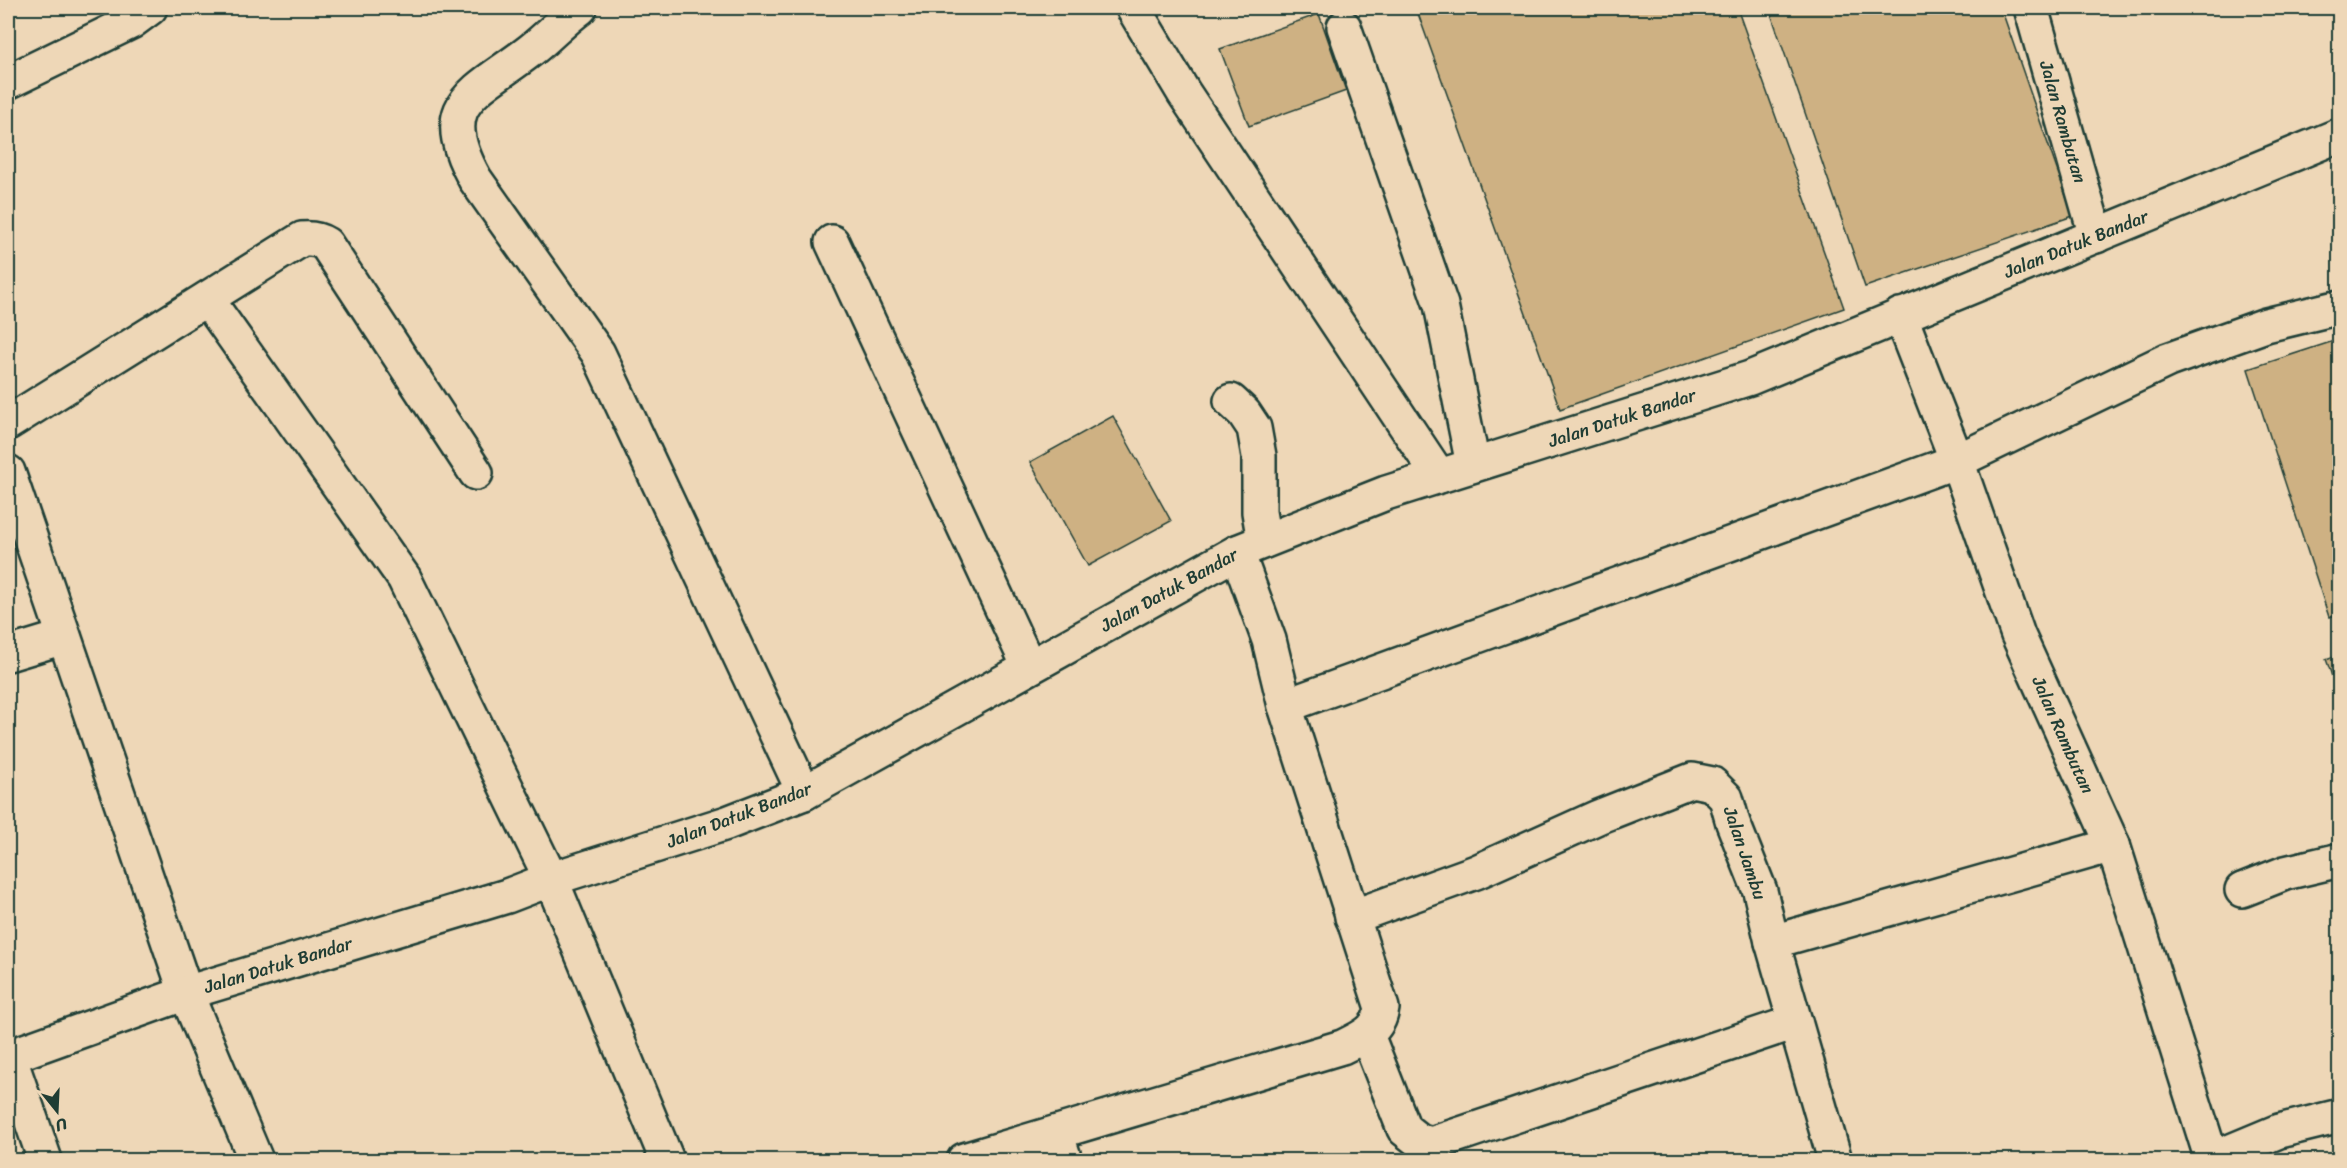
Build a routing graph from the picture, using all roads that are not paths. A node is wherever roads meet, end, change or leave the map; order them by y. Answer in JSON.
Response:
{"nodes":[{"id":1,"x":580,"y":8,"type":"edge"},
{"id":2,"x":1133,"y":8,"type":"edge"},
{"id":3,"x":2031,"y":8,"type":"edge"},
{"id":4,"x":135,"y":12,"type":"edge"},
{"id":5,"x":1344,"y":27,"type":"dead end"},
{"id":6,"x":8,"y":82,"type":"edge"},
{"id":7,"x":2340,"y":135,"type":"edge"},
{"id":8,"x":2096,"y":236,"type":"junction"},
{"id":9,"x":832,"y":242,"type":"dead end"},
{"id":10,"x":207,"y":299,"type":"junction"},
{"id":11,"x":2340,"y":307,"type":"edge"},
{"id":12,"x":1900,"y":315,"type":"junction"},
{"id":13,"x":1231,"y":401,"type":"dead end"},
{"id":14,"x":8,"y":423,"type":"edge"},
{"id":15,"x":1957,"y":461,"type":"junction"},
{"id":16,"x":1473,"y":465,"type":"junction"},
{"id":17,"x":476,"y":473,"type":"dead end"},
{"id":18,"x":1439,"y":476,"type":"junction"},
{"id":19,"x":8,"y":478,"type":"edge"},
{"id":20,"x":1250,"y":547,"type":"junction"},
{"id":21,"x":64,"y":637,"type":"junction"},
{"id":22,"x":8,"y":654,"type":"edge"},
{"id":23,"x":1029,"y":667,"type":"junction"},
{"id":24,"x":1285,"y":706,"type":"junction"},
{"id":25,"x":804,"y":793,"type":"junction"},
{"id":26,"x":2113,"y":845,"type":"junction"},
{"id":27,"x":2340,"y":860,"type":"edge"},
{"id":28,"x":551,"y":879,"type":"junction"},
{"id":29,"x":2242,"y":890,"type":"dead end"},
{"id":30,"x":1353,"y":917,"type":"junction"},
{"id":31,"x":1772,"y":942,"type":"junction"},
{"id":32,"x":186,"y":993,"type":"junction"},
{"id":33,"x":1796,"y":1023,"type":"junction"},
{"id":34,"x":1367,"y":1035,"type":"junction"},
{"id":35,"x":8,"y":1056,"type":"edge"},
{"id":36,"x":2340,"y":1116,"type":"edge"},
{"id":37,"x":1061,"y":1147,"type":"edge"},
{"id":38,"x":2212,"y":1160,"type":"edge"},
{"id":39,"x":45,"y":1161,"type":"edge"},
{"id":40,"x":256,"y":1161,"type":"edge"},
{"id":41,"x":667,"y":1161,"type":"edge"},
{"id":42,"x":964,"y":1161,"type":"edge"},
{"id":43,"x":1835,"y":1161,"type":"edge"}],
"edges":[{"from":1,"to":25,"type":"street"},
{"from":2,"to":18,"type":"street"},
{"from":3,"to":8,"type":"street","name":"Jalan Rambutan"},
{"from":4,"to":6,"type":"street"},
{"from":5,"to":16,"type":"street"},
{"from":7,"to":8,"type":"street","name":"Jalan Datuk Bandar"},
{"from":8,"to":12,"type":"street","name":"Jalan Datuk Bandar"},
{"from":9,"to":23,"type":"street"},
{"from":10,"to":14,"type":"street"},
{"from":10,"to":17,"type":"street"},
{"from":10,"to":28,"type":"street"},
{"from":11,"to":15,"type":"street"},
{"from":12,"to":15,"type":"street","name":"Jalan Rambutan"},
{"from":12,"to":16,"type":"street","name":"Jalan Datuk Bandar"},
{"from":13,"to":20,"type":"street"},
{"from":15,"to":24,"type":"street"},
{"from":15,"to":26,"type":"street","name":"Jalan Rambutan"},
{"from":16,"to":18,"type":"street","name":"Jalan Datuk Bandar"},
{"from":18,"to":20,"type":"street","name":"Jalan Datuk Bandar"},
{"from":19,"to":21,"type":"street"},
{"from":20,"to":23,"type":"street","name":"Jalan Datuk Bandar"},
{"from":20,"to":24,"type":"street"},
{"from":21,"to":22,"type":"street"},
{"from":21,"to":32,"type":"street"},
{"from":23,"to":25,"type":"street","name":"Jalan Datuk Bandar"},
{"from":24,"to":30,"type":"street"},
{"from":25,"to":28,"type":"street","name":"Jalan Datuk Bandar"},
{"from":26,"to":31,"type":"street"},
{"from":26,"to":38,"type":"street","name":"Jalan Rambutan"},
{"from":27,"to":29,"type":"street"},
{"from":28,"to":32,"type":"street","name":"Jalan Datuk Bandar"},
{"from":28,"to":41,"type":"street"},
{"from":30,"to":31,"type":"street","name":"Jalan Jambu"},
{"from":30,"to":34,"type":"street"},
{"from":31,"to":33,"type":"street","name":"Jalan Jambu"},
{"from":32,"to":35,"type":"street","name":"Jalan Datuk Bandar"},
{"from":32,"to":40,"type":"street"},
{"from":33,"to":34,"type":"street"},
{"from":33,"to":43,"type":"street","name":"Jalan Jambu"},
{"from":34,"to":37,"type":"street"},
{"from":35,"to":39,"type":"street"},
{"from":36,"to":38,"type":"street"},
{"from":37,"to":42,"type":"street"}]}
